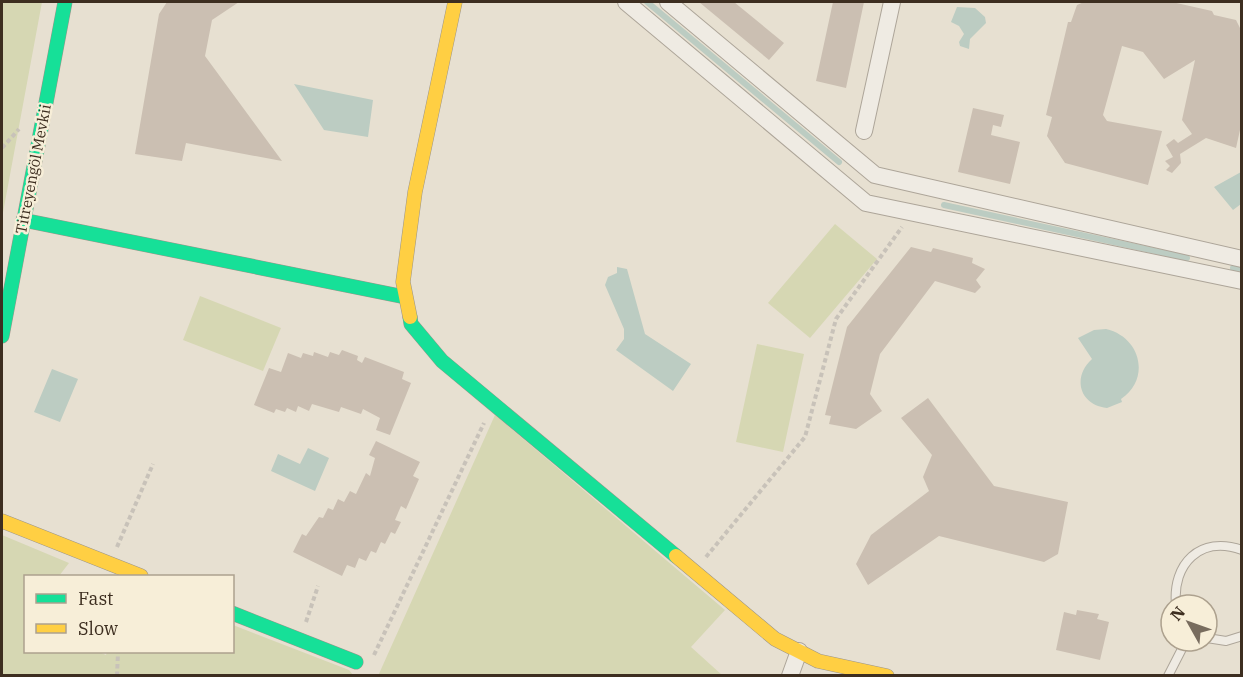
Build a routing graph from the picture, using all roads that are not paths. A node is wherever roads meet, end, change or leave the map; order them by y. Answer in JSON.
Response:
{"nodes":[{"id":1,"x":65,"y":2,"type":"edge"},
{"id":2,"x":455,"y":2,"type":"edge"},
{"id":3,"x":626,"y":2,"type":"edge"},
{"id":4,"x":668,"y":2,"type":"edge"},
{"id":5,"x":892,"y":2,"type":"edge"},
{"id":6,"x":864,"y":131,"type":"dead end"},
{"id":7,"x":23,"y":220,"type":"junction"},
{"id":8,"x":1242,"y":259,"type":"edge"},
{"id":9,"x":1242,"y":281,"type":"edge"},
{"id":10,"x":405,"y":297,"type":"junction"},
{"id":11,"x":2,"y":336,"type":"edge"},
{"id":12,"x":2,"y":521,"type":"edge"},
{"id":13,"x":1242,"y":550,"type":"edge"},
{"id":14,"x":138,"y":575,"type":"edge"},
{"id":15,"x":1175,"y":593,"type":"edge"},
{"id":16,"x":234,"y":614,"type":"edge"},
{"id":17,"x":1242,"y":636,"type":"edge"},
{"id":18,"x":1219,"y":639,"type":"edge"},
{"id":19,"x":799,"y":651,"type":"junction"},
{"id":20,"x":1179,"y":653,"type":"edge"},
{"id":21,"x":356,"y":662,"type":"dead end"},
{"id":22,"x":790,"y":675,"type":"edge"},
{"id":23,"x":887,"y":675,"type":"edge"},
{"id":24,"x":1167,"y":675,"type":"edge"}],
"edges":[{"from":1,"to":7,"type":"street","name":"Titreyengöl Mevkii"},
{"from":2,"to":10,"type":"street"},
{"from":3,"to":9,"type":"street"},
{"from":4,"to":8,"type":"street"},
{"from":5,"to":6,"type":"street"},
{"from":7,"to":10,"type":"street"},
{"from":7,"to":11,"type":"street","name":"Titreyengöl Mevkii"},
{"from":10,"to":19,"type":"street"},
{"from":12,"to":14,"type":"street"},
{"from":13,"to":15,"type":"lane"},
{"from":16,"to":21,"type":"street"},
{"from":17,"to":18,"type":"lane"},
{"from":19,"to":22,"type":"street"},
{"from":19,"to":23,"type":"street"},
{"from":20,"to":24,"type":"lane"}]}
